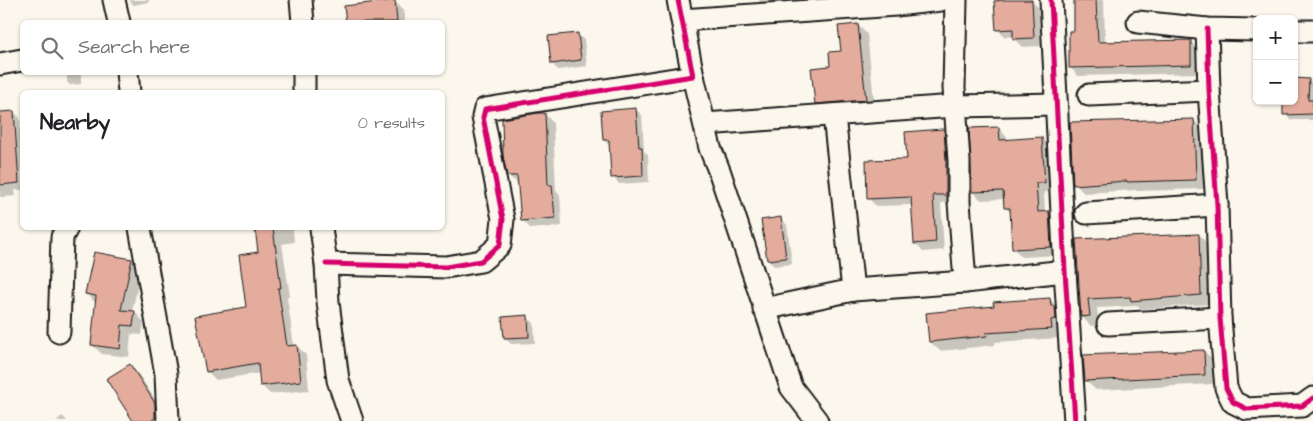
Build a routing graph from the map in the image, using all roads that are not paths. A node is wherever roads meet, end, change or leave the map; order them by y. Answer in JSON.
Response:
{"nodes":[{"id":1,"x":114,"y":0,"type":"edge"},
{"id":2,"x":301,"y":0,"type":"edge"},
{"id":3,"x":941,"y":0,"type":"edge"},
{"id":4,"x":956,"y":0,"type":"edge"},
{"id":5,"x":1051,"y":0,"type":"edge"},
{"id":6,"x":680,"y":10,"type":"edge"},
{"id":7,"x":118,"y":20,"type":"edge"},
{"id":8,"x":303,"y":20,"type":"edge"},
{"id":9,"x":1138,"y":22,"type":"dead end"},
{"id":10,"x":1207,"y":29,"type":"junction"},
{"id":11,"x":1253,"y":30,"type":"edge"},
{"id":12,"x":1298,"y":31,"type":"edge"},
{"id":13,"x":1313,"y":31,"type":"edge"},
{"id":14,"x":20,"y":60,"type":"edge"},
{"id":15,"x":0,"y":64,"type":"edge"},
{"id":16,"x":127,"y":75,"type":"edge"},
{"id":17,"x":304,"y":75,"type":"edge"},
{"id":18,"x":693,"y":76,"type":"junction"},
{"id":19,"x":129,"y":90,"type":"edge"},
{"id":20,"x":304,"y":90,"type":"edge"},
{"id":21,"x":1209,"y":90,"type":"junction"},
{"id":22,"x":1089,"y":95,"type":"dead end"},
{"id":23,"x":1056,"y":104,"type":"junction"},
{"id":24,"x":956,"y":106,"type":"junction"},
{"id":25,"x":834,"y":116,"type":"junction"},
{"id":26,"x":705,"y":124,"type":"junction"},
{"id":27,"x":1217,"y":205,"type":"junction"},
{"id":28,"x":1086,"y":213,"type":"dead end"},
{"id":29,"x":66,"y":230,"type":"edge"},
{"id":30,"x":140,"y":230,"type":"edge"},
{"id":31,"x":321,"y":230,"type":"edge"},
{"id":32,"x":326,"y":264,"type":"junction"},
{"id":33,"x":1064,"y":271,"type":"junction"},
{"id":34,"x":965,"y":282,"type":"junction"},
{"id":35,"x":853,"y":290,"type":"junction"},
{"id":36,"x":764,"y":308,"type":"junction"},
{"id":37,"x":1220,"y":318,"type":"junction"},
{"id":38,"x":1108,"y":324,"type":"dead end"},
{"id":39,"x":59,"y":332,"type":"dead end"},
{"id":40,"x":1313,"y":398,"type":"edge"},
{"id":41,"x":168,"y":421,"type":"edge"},
{"id":42,"x":352,"y":421,"type":"edge"},
{"id":43,"x":816,"y":421,"type":"edge"},
{"id":44,"x":1074,"y":421,"type":"edge"}],
"edges":[{"from":1,"to":7,"type":"street"},
{"from":2,"to":8,"type":"street"},
{"from":3,"to":6,"type":"street"},
{"from":4,"to":24,"type":"street"},
{"from":5,"to":23,"type":"street"},
{"from":6,"to":18,"type":"street"},
{"from":9,"to":10,"type":"street"},
{"from":10,"to":11,"type":"street"},
{"from":10,"to":21,"type":"street"},
{"from":12,"to":13,"type":"street"},
{"from":14,"to":15,"type":"street"},
{"from":16,"to":19,"type":"street"},
{"from":17,"to":20,"type":"street"},
{"from":18,"to":26,"type":"street"},
{"from":18,"to":32,"type":"street"},
{"from":21,"to":22,"type":"street"},
{"from":21,"to":27,"type":"street"},
{"from":23,"to":24,"type":"street"},
{"from":23,"to":33,"type":"street"},
{"from":24,"to":25,"type":"street"},
{"from":24,"to":34,"type":"street"},
{"from":25,"to":26,"type":"street"},
{"from":25,"to":35,"type":"street"},
{"from":26,"to":36,"type":"street"},
{"from":27,"to":28,"type":"street"},
{"from":27,"to":37,"type":"street"},
{"from":29,"to":39,"type":"street"},
{"from":30,"to":41,"type":"street"},
{"from":31,"to":32,"type":"street"},
{"from":32,"to":42,"type":"street"},
{"from":33,"to":34,"type":"street"},
{"from":33,"to":44,"type":"street"},
{"from":34,"to":35,"type":"street"},
{"from":35,"to":36,"type":"street"},
{"from":36,"to":43,"type":"street"},
{"from":37,"to":38,"type":"street"},
{"from":37,"to":40,"type":"street"}]}
